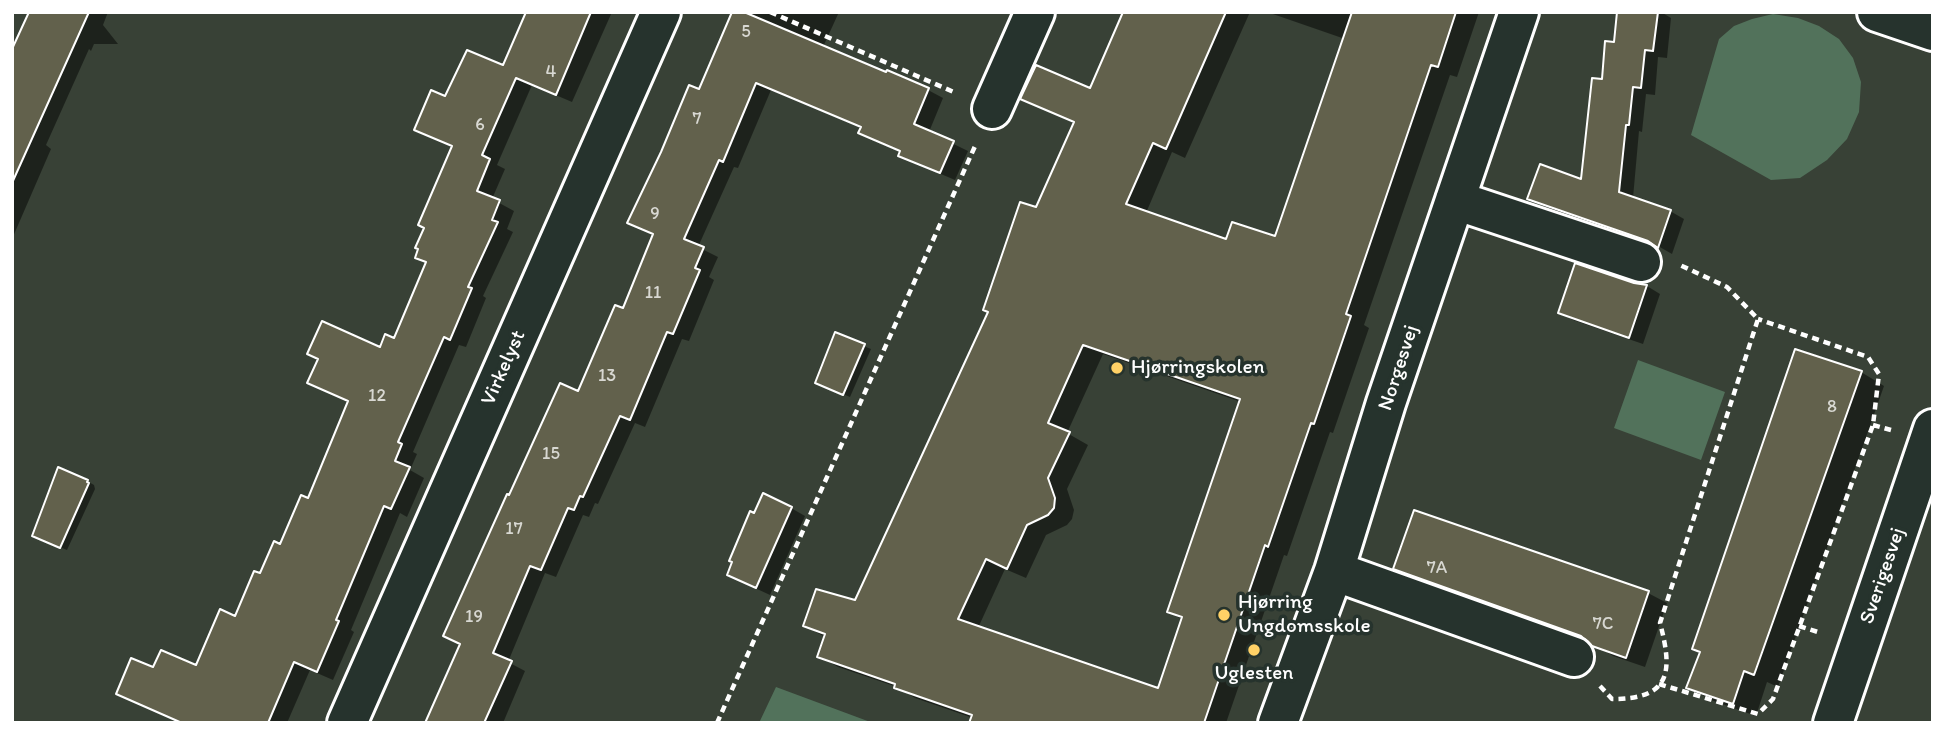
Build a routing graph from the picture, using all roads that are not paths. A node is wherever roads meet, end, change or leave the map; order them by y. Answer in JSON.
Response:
{"nodes":[{"id":1,"x":661,"y":12,"type":"edge"},
{"id":2,"x":1035,"y":12,"type":"edge"},
{"id":3,"x":1519,"y":12,"type":"edge"},
{"id":4,"x":1877,"y":12,"type":"edge"},
{"id":5,"x":1933,"y":32,"type":"edge"},
{"id":6,"x":992,"y":109,"type":"road end"},
{"id":7,"x":1455,"y":200,"type":"junction"},
{"id":8,"x":1641,"y":262,"type":"road end"},
{"id":9,"x":1933,"y":429,"type":"edge"},
{"id":10,"x":1334,"y":571,"type":"junction"},
{"id":11,"x":1574,"y":657,"type":"road end"},
{"id":12,"x":347,"y":723,"type":"edge"},
{"id":13,"x":1278,"y":723,"type":"edge"},
{"id":14,"x":1833,"y":723,"type":"edge"}],
"edges":[{"from":1,"to":12,"type":"street","name":"Virkelyst"},
{"from":2,"to":6,"type":"street"},
{"from":3,"to":7,"type":"street","name":"Norgesvej"},
{"from":4,"to":5,"type":"street"},
{"from":7,"to":8,"type":"street"},
{"from":7,"to":10,"type":"street","name":"Norgesvej"},
{"from":9,"to":14,"type":"street","name":"Sverigesvej"},
{"from":10,"to":11,"type":"street"},
{"from":10,"to":13,"type":"street","name":"Norgesvej"}]}
